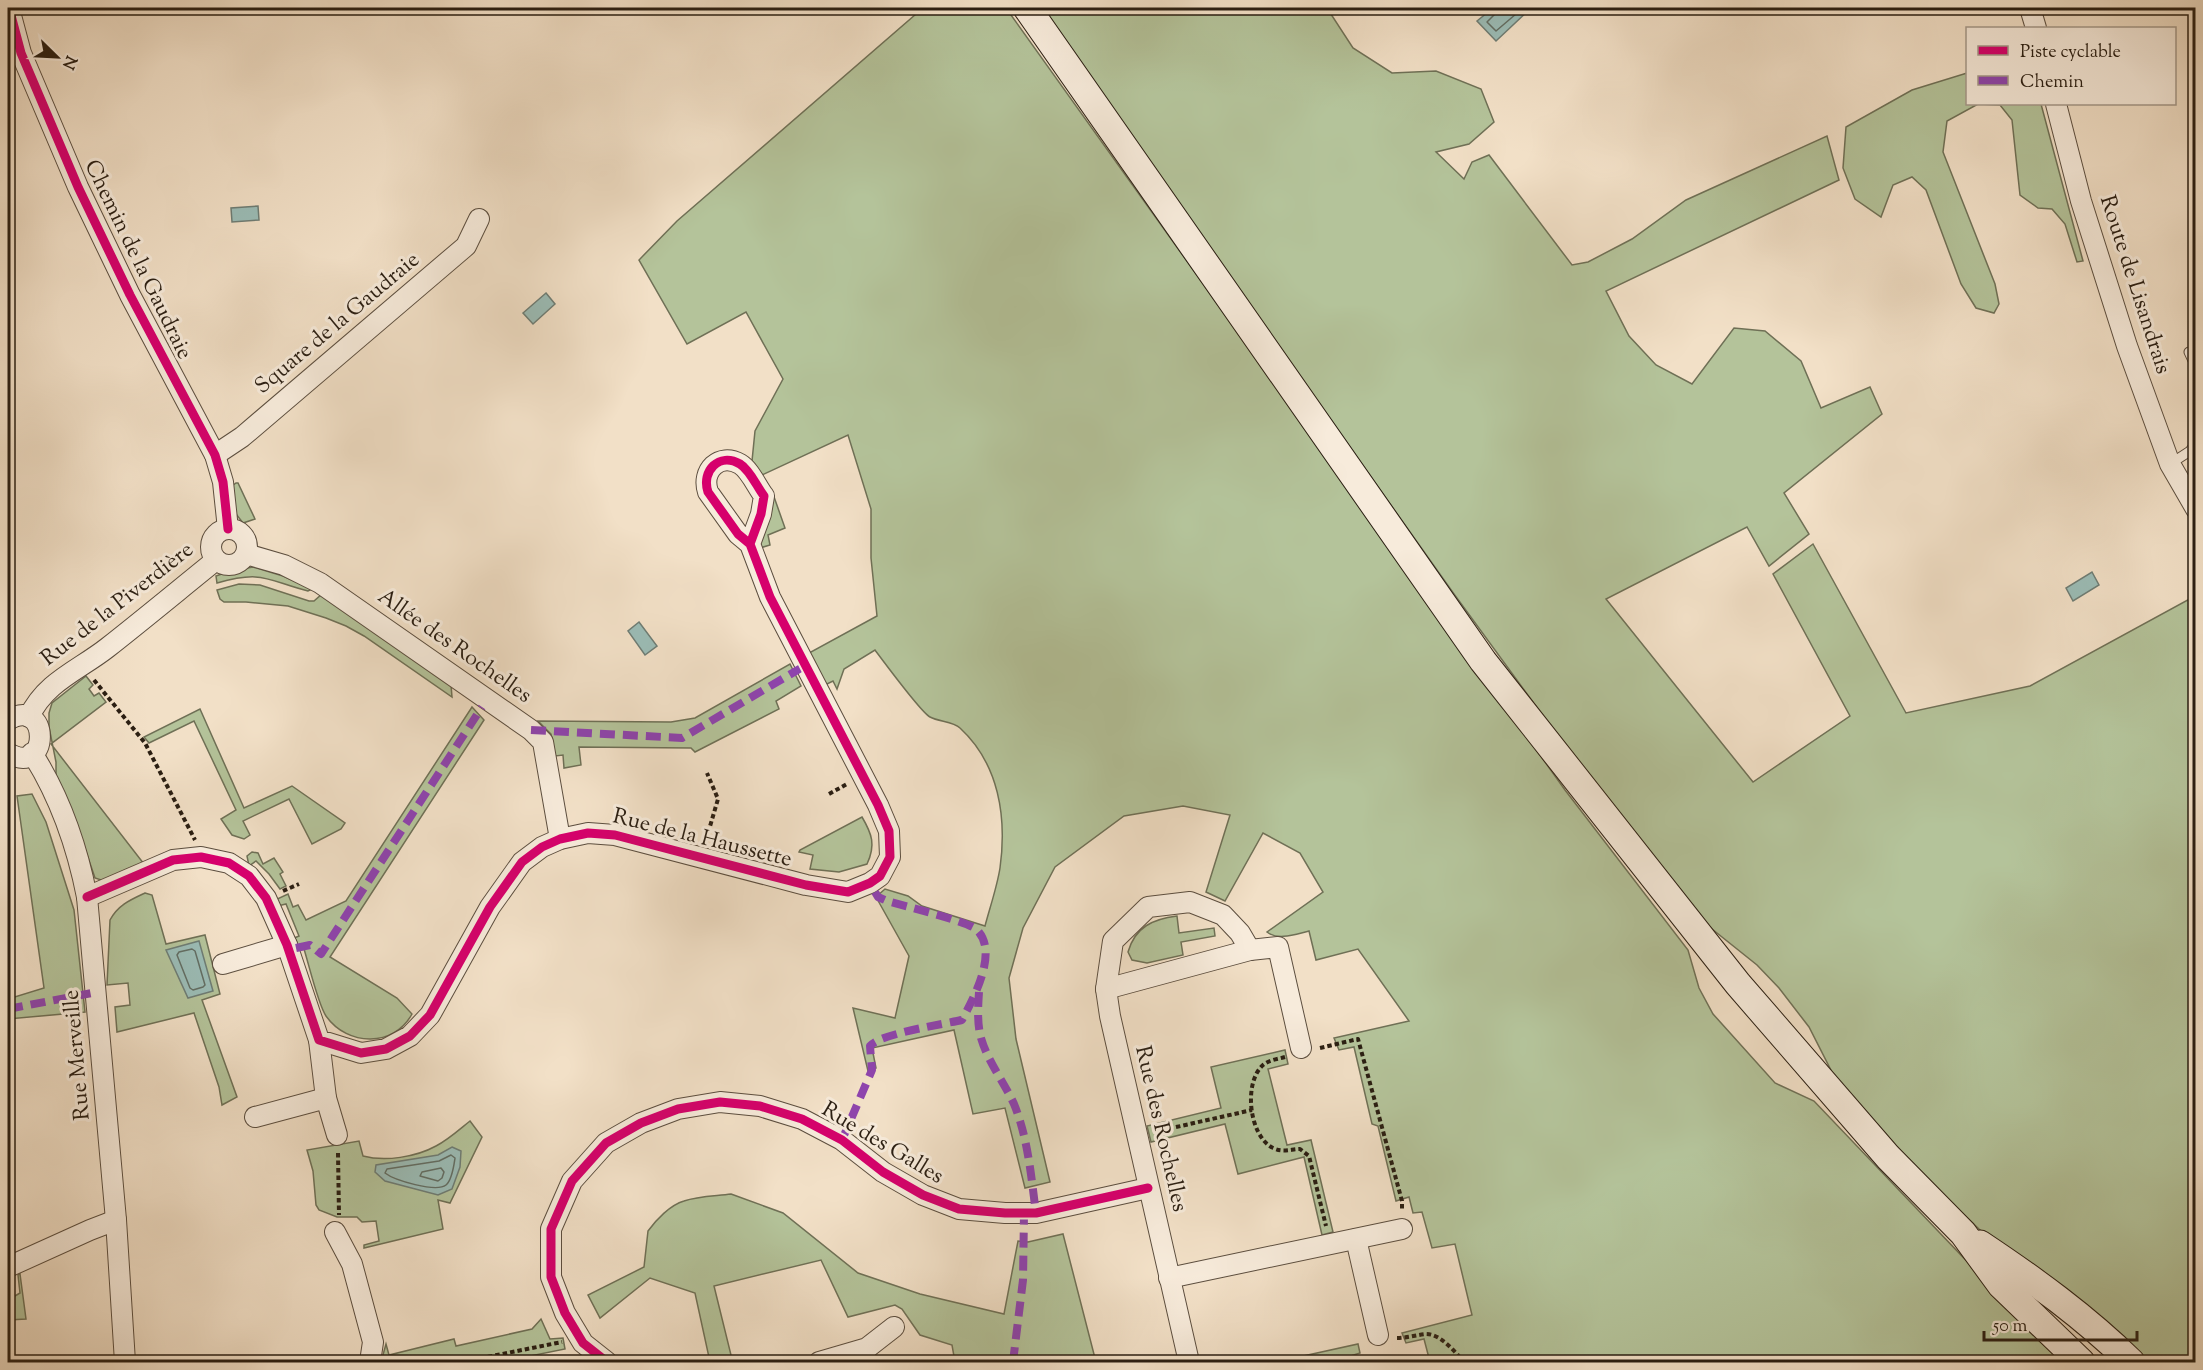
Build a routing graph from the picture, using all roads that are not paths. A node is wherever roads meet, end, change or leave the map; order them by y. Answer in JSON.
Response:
{"nodes":[{"id":1,"x":9,"y":8,"type":"edge"},
{"id":2,"x":1028,"y":8,"type":"edge"},
{"id":3,"x":2030,"y":8,"type":"edge"},
{"id":4,"x":2036,"y":27,"type":"edge"},
{"id":5,"x":2056,"y":105,"type":"edge"},
{"id":6,"x":479,"y":219,"type":"dead end"},
{"id":7,"x":2189,"y":352,"type":"dead end"},
{"id":8,"x":2196,"y":367,"type":"edge"},
{"id":9,"x":2196,"y":443,"type":"edge"},
{"id":10,"x":215,"y":454,"type":"junction"},
{"id":11,"x":2170,"y":464,"type":"junction"},
{"id":12,"x":2196,"y":509,"type":"edge"},
{"id":13,"x":228,"y":529,"type":"junction"},
{"id":14,"x":750,"y":544,"type":"dead end"},
{"id":15,"x":246,"y":554,"type":"junction"},
{"id":16,"x":216,"y":560,"type":"junction"},
{"id":17,"x":28,"y":717,"type":"junction"},
{"id":18,"x":8,"y":720,"type":"edge"},
{"id":19,"x":33,"y":753,"type":"junction"},
{"id":20,"x":8,"y":754,"type":"edge"},
{"id":21,"x":560,"y":839,"type":"junction"},
{"id":22,"x":87,"y":897,"type":"junction"},
{"id":23,"x":287,"y":945,"type":"junction"},
{"id":24,"x":1250,"y":950,"type":"junction"},
{"id":25,"x":223,"y":964,"type":"dead end"},
{"id":26,"x":1106,"y":989,"type":"junction"},
{"id":27,"x":319,"y":1040,"type":"junction"},
{"id":28,"x":1295,"y":1052,"type":"road end"},
{"id":29,"x":326,"y":1098,"type":"junction"},
{"id":30,"x":255,"y":1118,"type":"dead end"},
{"id":31,"x":337,"y":1134,"type":"road end"},
{"id":32,"x":1148,"y":1188,"type":"junction"},
{"id":33,"x":116,"y":1220,"type":"junction"},
{"id":34,"x":1401,"y":1229,"type":"road end"},
{"id":35,"x":335,"y":1232,"type":"road end"},
{"id":36,"x":1964,"y":1233,"type":"junction"},
{"id":37,"x":1356,"y":1239,"type":"junction"},
{"id":38,"x":8,"y":1267,"type":"edge"},
{"id":39,"x":1169,"y":1278,"type":"junction"},
{"id":40,"x":894,"y":1327,"type":"dead end"},
{"id":41,"x":1378,"y":1335,"type":"road end"},
{"id":42,"x":125,"y":1362,"type":"edge"},
{"id":43,"x":370,"y":1362,"type":"edge"},
{"id":44,"x":607,"y":1362,"type":"edge"},
{"id":45,"x":819,"y":1362,"type":"edge"},
{"id":46,"x":1189,"y":1362,"type":"edge"},
{"id":47,"x":2081,"y":1362,"type":"edge"},
{"id":48,"x":2131,"y":1362,"type":"edge"}],
"edges":[{"from":1,"to":10,"type":"street","name":"Chemin de la Gaudraie"},
{"from":2,"to":36,"type":"main road"},
{"from":3,"to":4,"type":"street"},
{"from":5,"to":11,"type":"street","name":"Route de Lisandrais"},
{"from":6,"to":10,"type":"street","name":"Square de la Gaudraie"},
{"from":7,"to":8,"type":"lane"},
{"from":9,"to":11,"type":"lane"},
{"from":10,"to":13,"type":"street","name":"Chemin de la Gaudraie"},
{"from":11,"to":12,"type":"street","name":"Route de Lisandrais"},
{"from":13,"to":15,"type":"street"},
{"from":13,"to":16,"type":"street"},
{"from":14,"to":21,"type":"street","name":"Rue de la Haussette"},
{"from":15,"to":16,"type":"street"},
{"from":15,"to":21,"type":"street","name":"Allée des Rochelles"},
{"from":16,"to":17,"type":"street","name":"Rue de la Piverdière"},
{"from":17,"to":18,"type":"street"},
{"from":17,"to":19,"type":"street"},
{"from":19,"to":20,"type":"street"},
{"from":19,"to":22,"type":"street","name":"Rue Merveille"},
{"from":21,"to":27,"type":"street","name":"Rue de la Haussette"},
{"from":22,"to":23,"type":"street"},
{"from":22,"to":33,"type":"street","name":"Rue Merveille"},
{"from":23,"to":25,"type":"street"},
{"from":23,"to":27,"type":"street"},
{"from":24,"to":26,"type":"street"},
{"from":24,"to":26,"type":"street","name":"Rue des Rochelles"},
{"from":24,"to":28,"type":"street"},
{"from":26,"to":32,"type":"street","name":"Rue des Rochelles"},
{"from":27,"to":29,"type":"street"},
{"from":29,"to":30,"type":"street"},
{"from":29,"to":31,"type":"street"},
{"from":32,"to":39,"type":"street","name":"Rue des Rochelles"},
{"from":32,"to":44,"type":"street","name":"Rue des Galles"},
{"from":33,"to":38,"type":"street"},
{"from":33,"to":42,"type":"street","name":"Rue Merveille"},
{"from":34,"to":37,"type":"street"},
{"from":35,"to":43,"type":"street"},
{"from":36,"to":47,"type":"main road"},
{"from":36,"to":48,"type":"main road"},
{"from":37,"to":39,"type":"street"},
{"from":37,"to":41,"type":"street"},
{"from":39,"to":46,"type":"street","name":"Rue des Rochelles"},
{"from":40,"to":45,"type":"street"}]}
